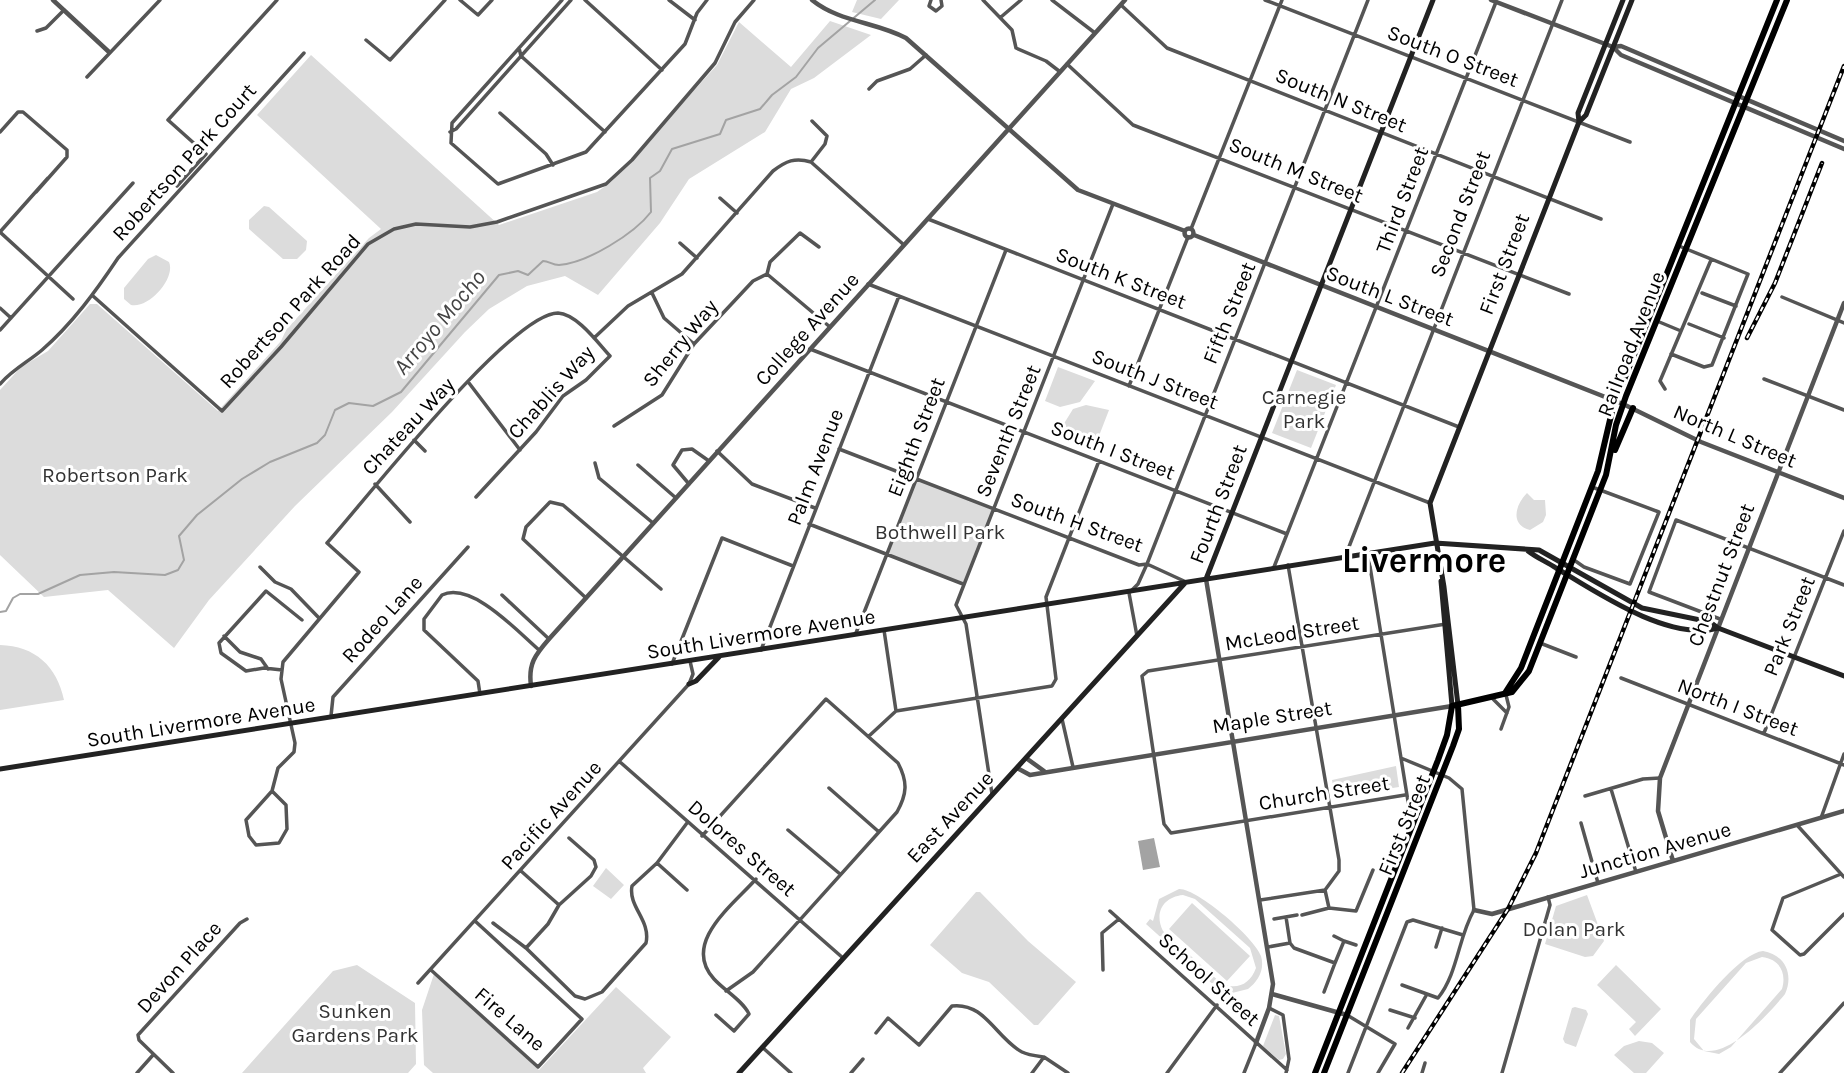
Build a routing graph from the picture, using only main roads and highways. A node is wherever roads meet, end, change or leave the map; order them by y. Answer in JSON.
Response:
{"nodes":[{"id":1,"x":1433,"y":0,"type":"edge"},
{"id":2,"x":1623,"y":0,"type":"edge"},
{"id":3,"x":1632,"y":0,"type":"edge"},
{"id":4,"x":1777,"y":0,"type":"edge"},
{"id":5,"x":1787,"y":0,"type":"edge"},
{"id":6,"x":1579,"y":122,"type":"junction"},
{"id":7,"x":1633,"y":408,"type":"road end"},
{"id":8,"x":1611,"y":461,"type":"junction"},
{"id":9,"x":1435,"y":543,"type":"junction"},
{"id":10,"x":1561,"y":566,"type":"junction"},
{"id":11,"x":1568,"y":571,"type":"junction"},
{"id":12,"x":1206,"y":579,"type":"junction"},
{"id":13,"x":1185,"y":583,"type":"junction"},
{"id":14,"x":719,"y":657,"type":"junction"},
{"id":15,"x":1844,"y":676,"type":"edge"},
{"id":16,"x":689,"y":684,"type":"road end"},
{"id":17,"x":1505,"y":693,"type":"junction"},
{"id":18,"x":1455,"y":705,"type":"junction"},
{"id":19,"x":0,"y":769,"type":"edge"},
{"id":20,"x":739,"y":1073,"type":"edge"},
{"id":21,"x":1315,"y":1073,"type":"edge"},
{"id":22,"x":1324,"y":1073,"type":"edge"}],
"edges":[{"from":1,"to":12,"type":"main road","name":"Fourth Street"},
{"from":2,"to":6,"type":"main road","name":"First Street"},
{"from":3,"to":6,"type":"main road","name":"First Street"},
{"from":4,"to":10,"type":"main road","name":"Railroad Avenue"},
{"from":5,"to":8,"type":"main road","name":"Railroad Avenue"},
{"from":6,"to":9,"type":"main road","name":"First Street"},
{"from":7,"to":8,"type":"main road"},
{"from":8,"to":11,"type":"main road","name":"Railroad Avenue"},
{"from":9,"to":10,"type":"main road","name":"South Livermore Avenue"},
{"from":9,"to":12,"type":"main road","name":"South Livermore Avenue"},
{"from":9,"to":18,"type":"main road","name":"First Street"},
{"from":10,"to":11,"type":"main road","name":"South Livermore Avenue"},
{"from":10,"to":17,"type":"main road","name":"Railroad Avenue"},
{"from":11,"to":15,"type":"main road","name":"South Livermore Avenue"},
{"from":11,"to":17,"type":"main road","name":"Railroad Avenue"},
{"from":12,"to":13,"type":"main road","name":"South Livermore Avenue"},
{"from":13,"to":14,"type":"main road","name":"South Livermore Avenue"},
{"from":13,"to":20,"type":"main road","name":"East Avenue"},
{"from":14,"to":16,"type":"main road"},
{"from":14,"to":19,"type":"main road","name":"South Livermore Avenue"},
{"from":17,"to":18,"type":"main road","name":"Maple Street"},
{"from":18,"to":21,"type":"main road","name":"First Street"},
{"from":18,"to":22,"type":"main road","name":"First Street"}]}
